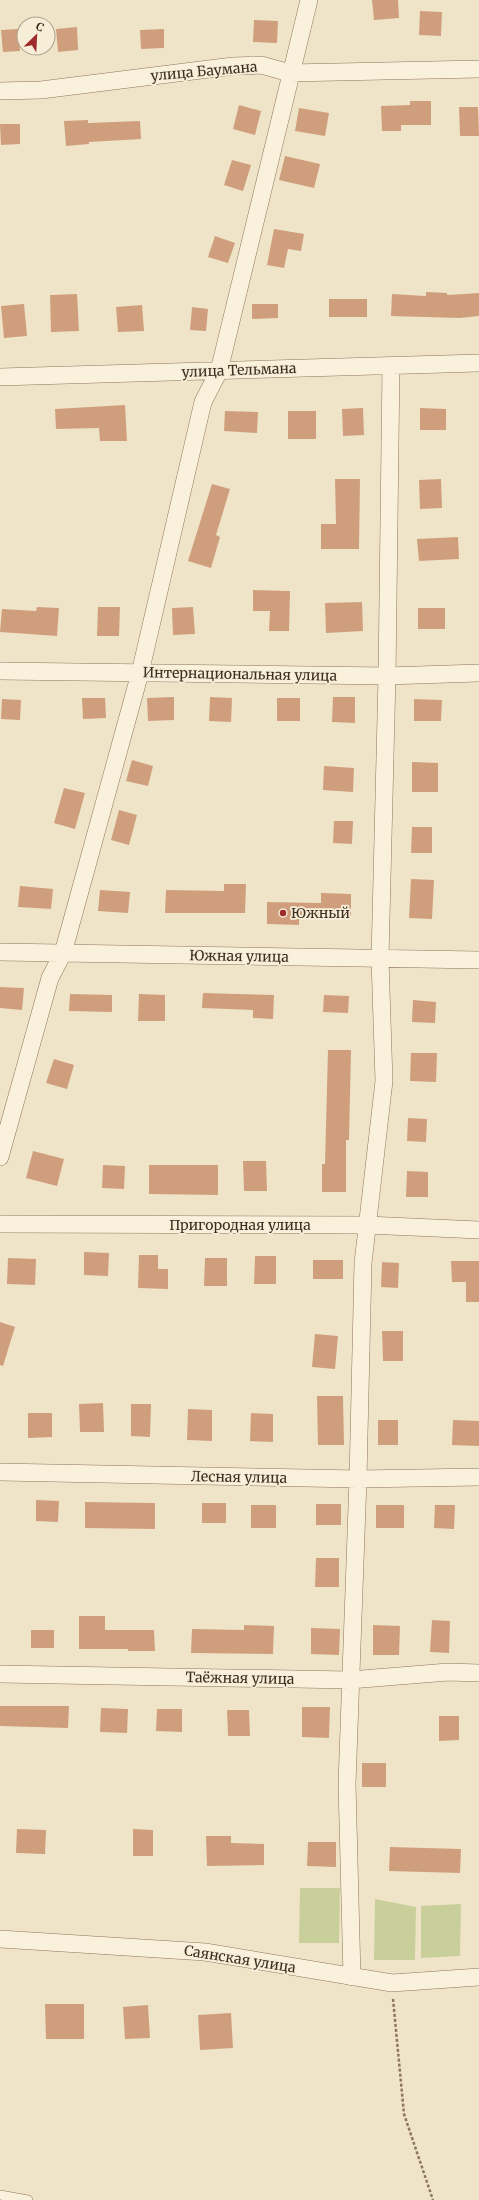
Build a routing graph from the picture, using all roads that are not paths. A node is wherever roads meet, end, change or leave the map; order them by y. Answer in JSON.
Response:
{"nodes":[{"id":1,"x":309,"y":0,"type":"edge"},
{"id":2,"x":479,"y":69,"type":"edge"},
{"id":3,"x":290,"y":73,"type":"junction"},
{"id":4,"x":0,"y":91,"type":"edge"},
{"id":5,"x":479,"y":363,"type":"edge"},
{"id":6,"x":390,"y":366,"type":"junction"},
{"id":7,"x":219,"y":371,"type":"junction"},
{"id":8,"x":0,"y":377,"type":"edge"},
{"id":9,"x":0,"y":671,"type":"edge"},
{"id":10,"x":140,"y":673,"type":"junction"},
{"id":11,"x":479,"y":673,"type":"edge"},
{"id":12,"x":387,"y":676,"type":"junction"},
{"id":13,"x":0,"y":952,"type":"edge"},
{"id":14,"x":63,"y":953,"type":"junction"},
{"id":15,"x":380,"y":959,"type":"junction"},
{"id":16,"x":479,"y":960,"type":"edge"},
{"id":17,"x":0,"y":1156,"type":"edge"},
{"id":18,"x":0,"y":1224,"type":"edge"},
{"id":19,"x":367,"y":1225,"type":"junction"},
{"id":20,"x":479,"y":1230,"type":"edge"},
{"id":21,"x":0,"y":1472,"type":"edge"},
{"id":22,"x":479,"y":1477,"type":"edge"},
{"id":23,"x":358,"y":1479,"type":"junction"},
{"id":24,"x":0,"y":1674,"type":"edge"},
{"id":25,"x":479,"y":1674,"type":"edge"},
{"id":26,"x":350,"y":1680,"type":"junction"},
{"id":27,"x":0,"y":1939,"type":"edge"},
{"id":28,"x":352,"y":1977,"type":"junction"},
{"id":29,"x":479,"y":1977,"type":"edge"},
{"id":30,"x":0,"y":2195,"type":"edge"},
{"id":31,"x":28,"y":2200,"type":"edge"}],
"edges":[{"from":1,"to":3,"type":"street"},
{"from":2,"to":3,"type":"street","name":"улица Баумана"},
{"from":3,"to":4,"type":"street","name":"улица Баумана"},
{"from":3,"to":7,"type":"street"},
{"from":5,"to":6,"type":"street","name":"улица Тельмана"},
{"from":6,"to":7,"type":"street","name":"улица Тельмана"},
{"from":6,"to":12,"type":"street"},
{"from":7,"to":8,"type":"street","name":"улица Тельмана"},
{"from":7,"to":10,"type":"street"},
{"from":9,"to":10,"type":"street","name":"Интернациональная улица"},
{"from":10,"to":12,"type":"street","name":"Интернациональная улица"},
{"from":10,"to":14,"type":"street"},
{"from":11,"to":12,"type":"street","name":"Интернациональная улица"},
{"from":12,"to":15,"type":"street"},
{"from":13,"to":14,"type":"street","name":"Южная улица"},
{"from":14,"to":15,"type":"street","name":"Южная улица"},
{"from":14,"to":17,"type":"street"},
{"from":15,"to":16,"type":"street","name":"Южная улица"},
{"from":15,"to":19,"type":"street"},
{"from":18,"to":19,"type":"street","name":"Пригородная улица"},
{"from":19,"to":20,"type":"street","name":"Пригородная улица"},
{"from":19,"to":23,"type":"street"},
{"from":21,"to":23,"type":"street","name":"Лесная улица"},
{"from":22,"to":23,"type":"street","name":"Лесная улица"},
{"from":23,"to":26,"type":"street"},
{"from":24,"to":26,"type":"street","name":"Таёжная улица"},
{"from":25,"to":26,"type":"street","name":"Таёжная улица"},
{"from":26,"to":28,"type":"street"},
{"from":27,"to":28,"type":"street","name":"Саянская улица"},
{"from":28,"to":29,"type":"street","name":"Саянская улица"},
{"from":30,"to":31,"type":"lane"}]}
